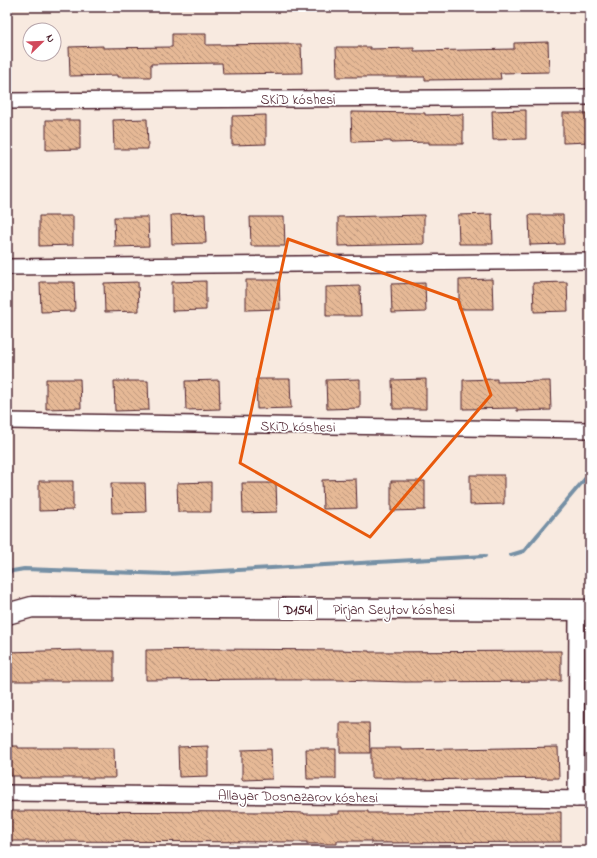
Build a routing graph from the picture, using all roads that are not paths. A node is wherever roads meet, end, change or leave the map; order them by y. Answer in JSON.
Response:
{"nodes":[{"id":1,"x":590,"y":97,"type":"edge"},
{"id":2,"x":7,"y":101,"type":"edge"},
{"id":3,"x":590,"y":261,"type":"edge"},
{"id":4,"x":7,"y":267,"type":"edge"},
{"id":5,"x":7,"y":421,"type":"edge"},
{"id":6,"x":590,"y":430,"type":"edge"},
{"id":7,"x":583,"y":610,"type":"edge"},
{"id":8,"x":7,"y":614,"type":"edge"},
{"id":9,"x":7,"y":793,"type":"edge"},
{"id":10,"x":583,"y":799,"type":"edge"}],
"edges":[{"from":1,"to":2,"type":"street","name":"SKiD kóshesi"},
{"from":3,"to":4,"type":"street"},
{"from":5,"to":6,"type":"street","name":"SKiD kóshesi"},
{"from":7,"to":8,"type":"main road","name":"Pirjan Seytov kóshesi","number":"D154l"},
{"from":7,"to":10,"type":"street"},
{"from":9,"to":10,"type":"street","name":"Allayar Dosnazarov kóshesi"}]}
